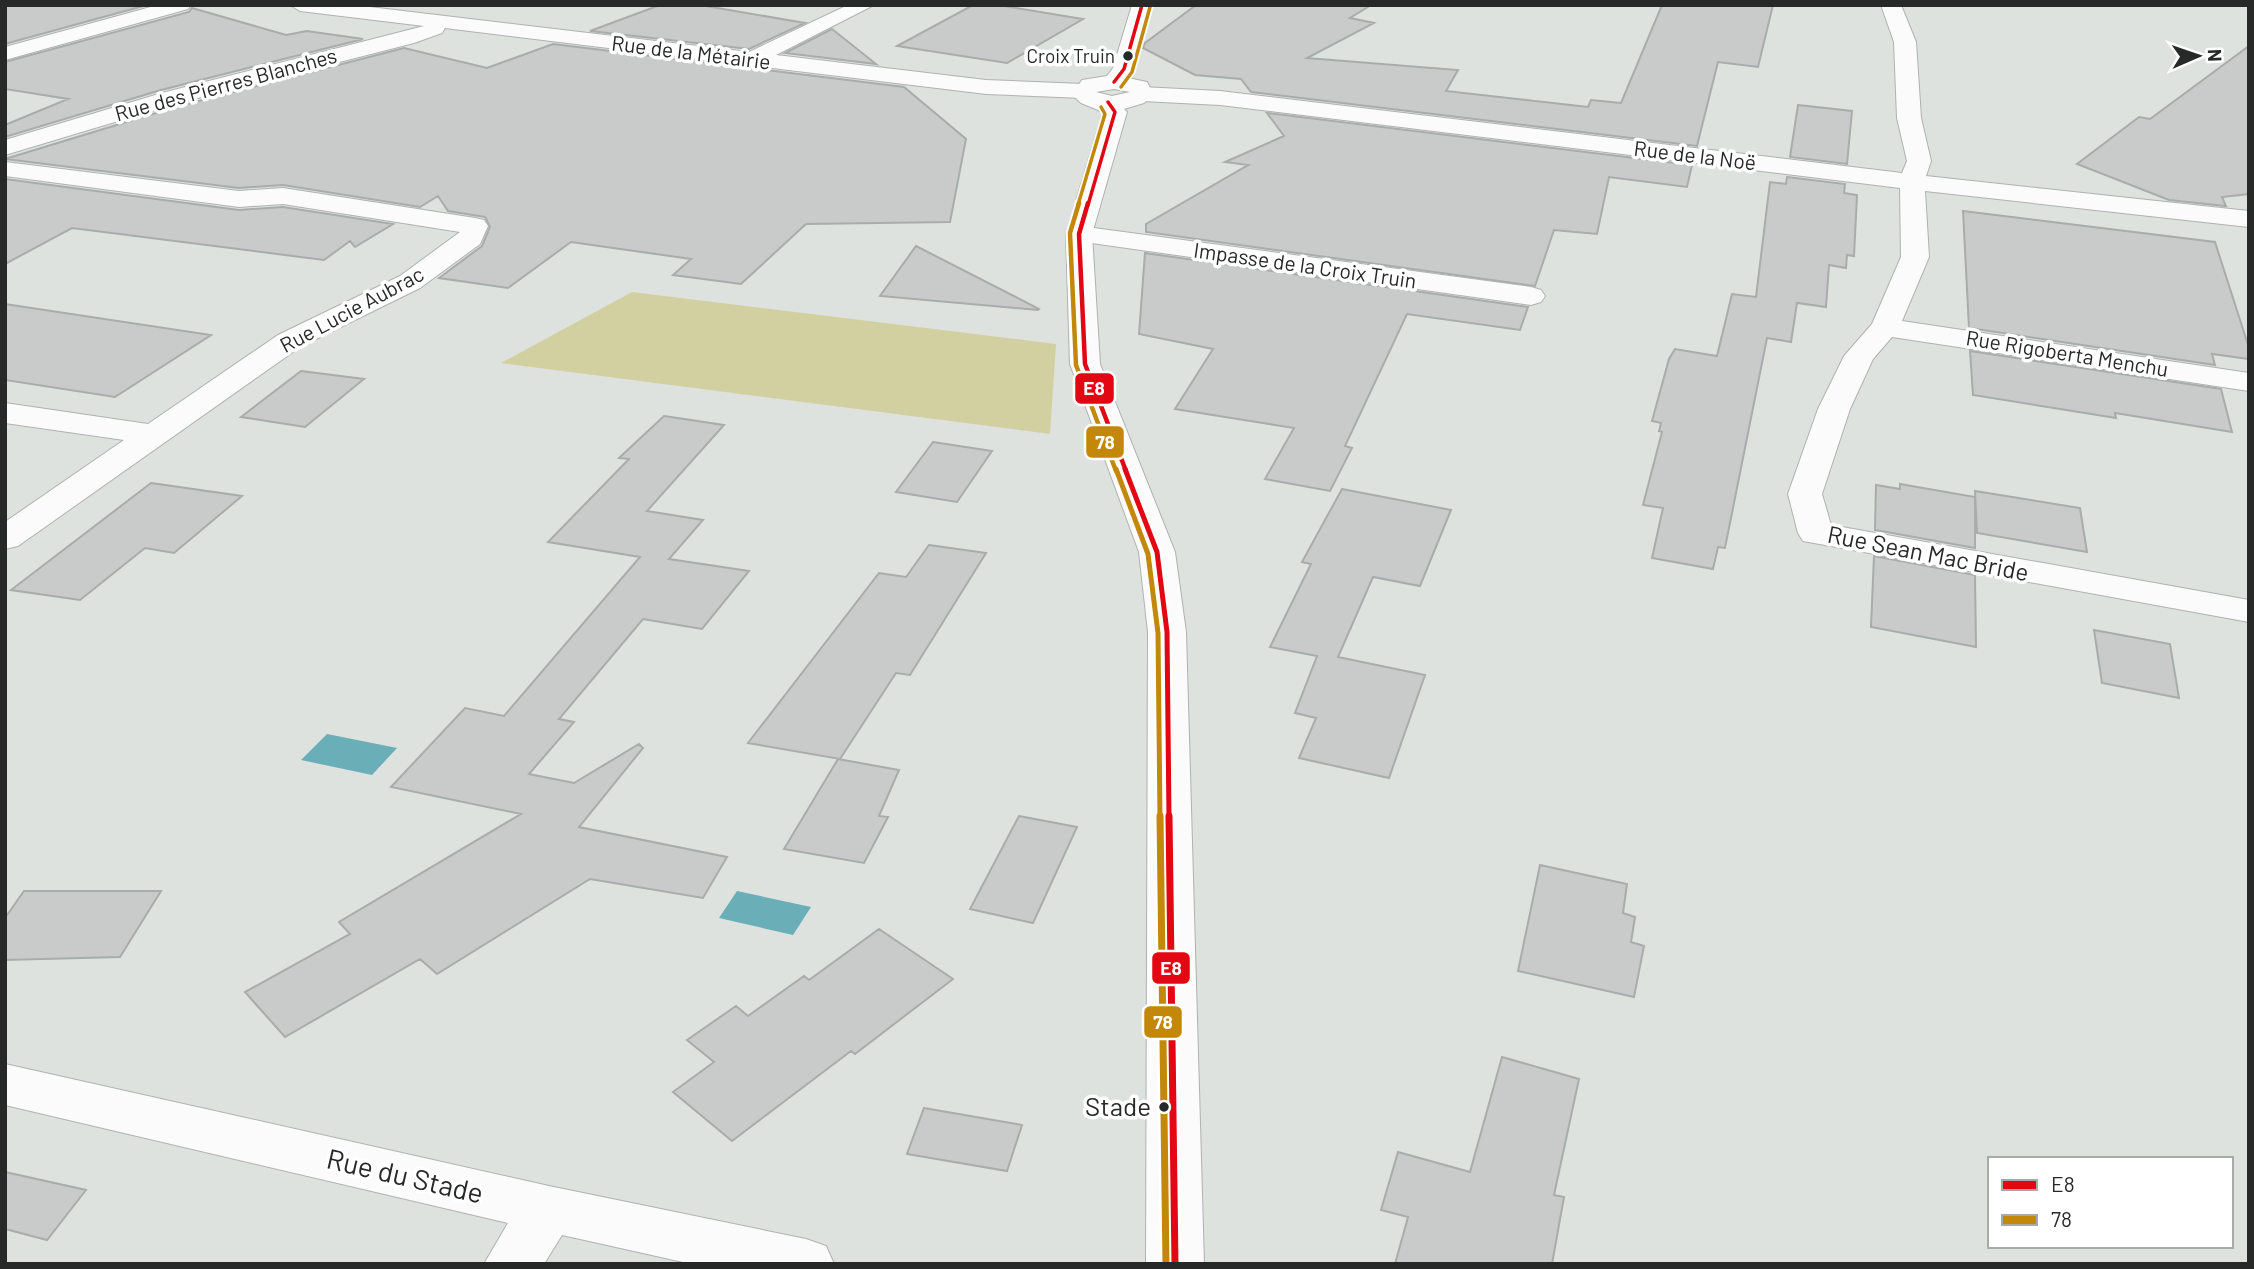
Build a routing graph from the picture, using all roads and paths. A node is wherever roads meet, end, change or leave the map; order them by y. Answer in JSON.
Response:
{"nodes":[{"id":1,"x":181,"y":5,"type":"edge"},
{"id":2,"x":300,"y":5,"type":"edge"},
{"id":3,"x":864,"y":5,"type":"edge"},
{"id":4,"x":1142,"y":5,"type":"edge"},
{"id":5,"x":1891,"y":5,"type":"edge"},
{"id":6,"x":448,"y":24,"type":"junction"},
{"id":7,"x":5,"y":54,"type":"edge"},
{"id":8,"x":750,"y":60,"type":"junction"},
{"id":9,"x":1112,"y":92,"type":"junction"},
{"id":10,"x":5,"y":148,"type":"edge"},
{"id":11,"x":5,"y":169,"type":"edge"},
{"id":12,"x":1912,"y":182,"type":"junction"},
{"id":13,"x":2249,"y":219,"type":"edge"},
{"id":14,"x":1079,"y":234,"type":"junction"},
{"id":15,"x":1531,"y":296,"type":"dead end"},
{"id":16,"x":1885,"y":327,"type":"junction"},
{"id":17,"x":2249,"y":382,"type":"edge"},
{"id":18,"x":5,"y":413,"type":"edge"},
{"id":19,"x":154,"y":435,"type":"junction"},
{"id":20,"x":5,"y":538,"type":"edge"},
{"id":21,"x":2249,"y":611,"type":"edge"},
{"id":22,"x":5,"y":1084,"type":"edge"},
{"id":23,"x":548,"y":1209,"type":"junction"},
{"id":24,"x":512,"y":1264,"type":"edge"},
{"id":25,"x":806,"y":1264,"type":"edge"},
{"id":26,"x":1175,"y":1264,"type":"edge"}],
"edges":[{"from":1,"to":7,"type":"street"},
{"from":2,"to":6,"type":"street","name":"Rue de la Métairie"},
{"from":3,"to":8,"type":"street"},
{"from":4,"to":9,"type":"street"},
{"from":5,"to":12,"type":"street","name":"Rue Sean Mac Bride"},
{"from":6,"to":8,"type":"street","name":"Rue de la Métairie"},
{"from":6,"to":10,"type":"street","name":"Rue des Pierres Blanches"},
{"from":8,"to":9,"type":"street","name":"Rue de la Métairie"},
{"from":9,"to":12,"type":"street","name":"Rue de la Noë"},
{"from":9,"to":14,"type":"street"},
{"from":11,"to":19,"type":"street","name":"Rue Lucie Aubrac"},
{"from":12,"to":13,"type":"street","name":"Rue de la Noë"},
{"from":12,"to":16,"type":"street","name":"Rue Sean Mac Bride"},
{"from":14,"to":15,"type":"street","name":"Impasse de la Croix Truin"},
{"from":14,"to":26,"type":"street"},
{"from":16,"to":17,"type":"street","name":"Rue Rigoberta Menchu"},
{"from":16,"to":21,"type":"street","name":"Rue Sean Mac Bride"},
{"from":18,"to":19,"type":"street"},
{"from":19,"to":20,"type":"street","name":"Rue Lucie Aubrac"},
{"from":22,"to":23,"type":"street","name":"Rue du Stade"},
{"from":23,"to":24,"type":"street"},
{"from":23,"to":25,"type":"street","name":"Rue du Stade"}]}
